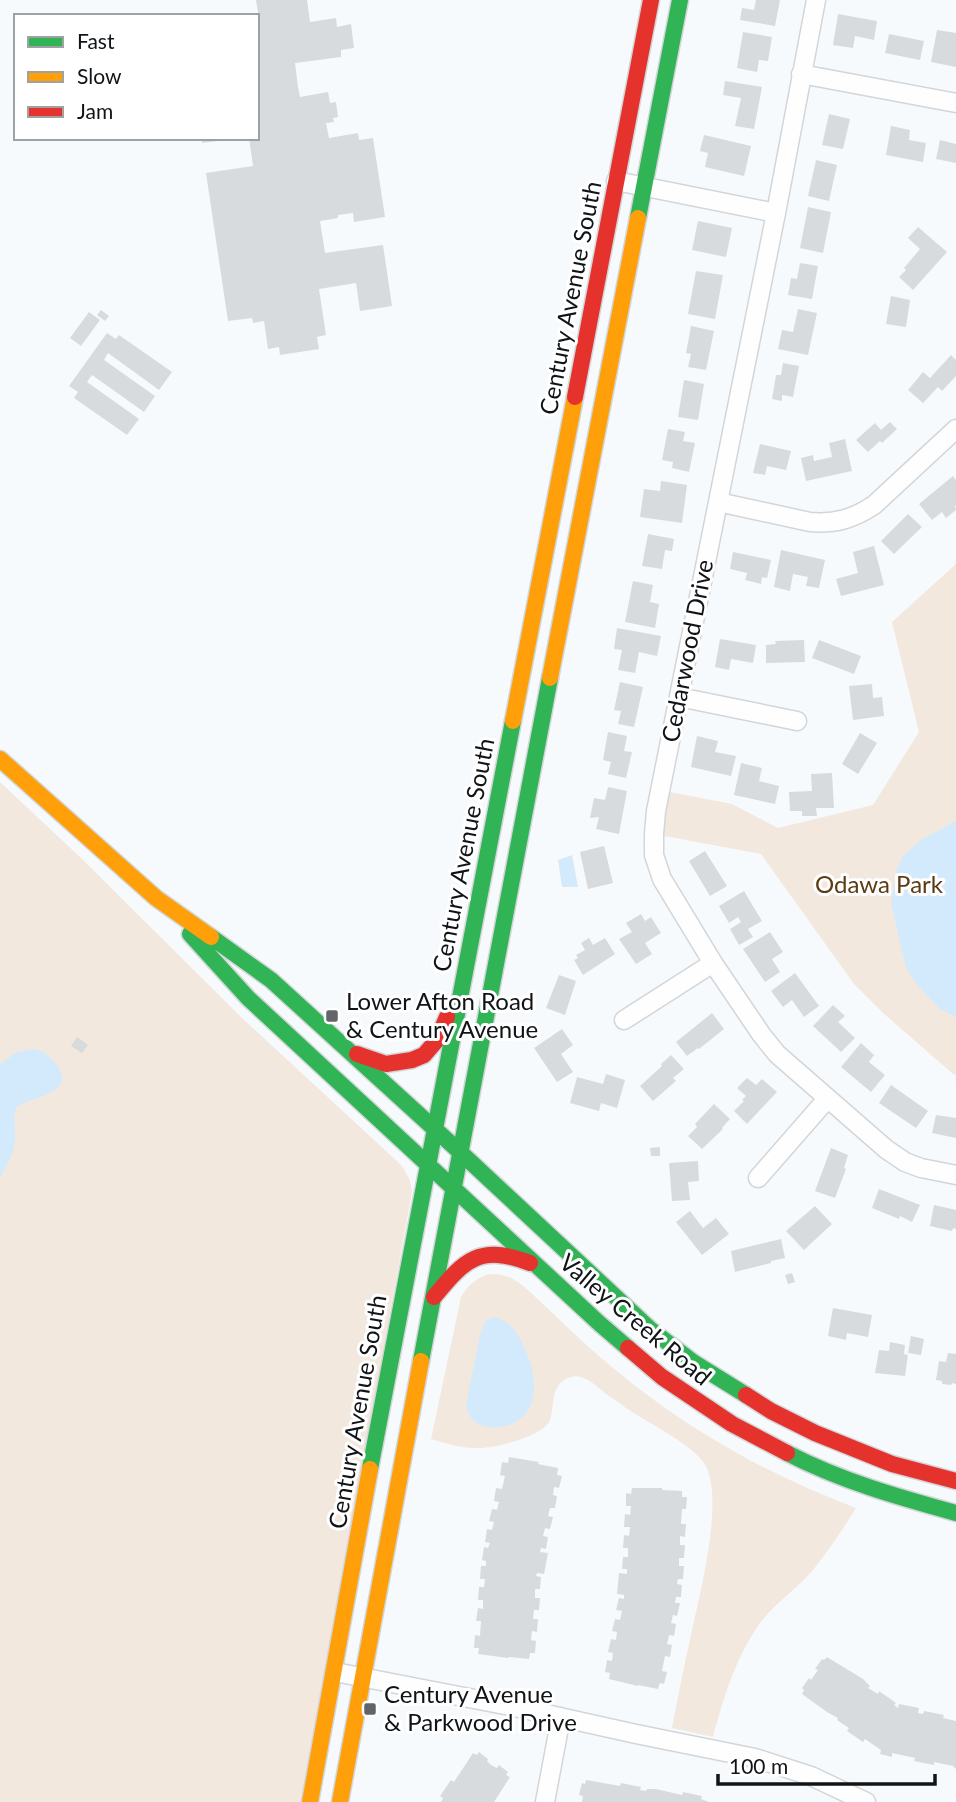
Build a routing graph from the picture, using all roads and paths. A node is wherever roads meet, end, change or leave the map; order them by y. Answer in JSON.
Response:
{"nodes":[{"id":1,"x":651,"y":0,"type":"edge"},
{"id":2,"x":680,"y":0,"type":"edge"},
{"id":3,"x":816,"y":0,"type":"edge"},
{"id":4,"x":801,"y":74,"type":"junction"},
{"id":5,"x":956,"y":103,"type":"edge"},
{"id":6,"x":616,"y":181,"type":"junction"},
{"id":7,"x":645,"y":186,"type":"junction"},
{"id":8,"x":776,"y":213,"type":"junction"},
{"id":9,"x":956,"y":429,"type":"edge"},
{"id":10,"x":718,"y":502,"type":"junction"},
{"id":11,"x":679,"y":697,"type":"junction"},
{"id":12,"x":797,"y":721,"type":"dead end"},
{"id":13,"x":0,"y":759,"type":"edge"},
{"id":14,"x":156,"y":898,"type":"junction"},
{"id":15,"x":713,"y":963,"type":"junction"},
{"id":16,"x":462,"y":985,"type":"junction"},
{"id":17,"x":624,"y":1020,"type":"dead end"},
{"id":18,"x":348,"y":1051,"type":"junction"},
{"id":19,"x":827,"y":1099,"type":"junction"},
{"id":20,"x":435,"y":1129,"type":"junction"},
{"id":21,"x":460,"y":1152,"type":"junction"},
{"id":22,"x":428,"y":1166,"type":"junction"},
{"id":23,"x":956,"y":1175,"type":"edge"},
{"id":24,"x":758,"y":1178,"type":"dead end"},
{"id":25,"x":453,"y":1189,"type":"junction"},
{"id":26,"x":536,"y":1266,"type":"junction"},
{"id":27,"x":432,"y":1301,"type":"junction"},
{"id":28,"x":956,"y":1481,"type":"edge"},
{"id":29,"x":956,"y":1513,"type":"edge"},
{"id":30,"x":335,"y":1672,"type":"junction"},
{"id":31,"x":364,"y":1677,"type":"junction"},
{"id":32,"x":561,"y":1717,"type":"junction"},
{"id":33,"x":310,"y":1802,"type":"edge"},
{"id":34,"x":340,"y":1802,"type":"edge"},
{"id":35,"x":545,"y":1802,"type":"edge"},
{"id":36,"x":866,"y":1802,"type":"edge"}],
"edges":[{"from":1,"to":6,"type":"main road","name":"Century Avenue South"},
{"from":2,"to":7,"type":"main road","name":"Century Avenue South"},
{"from":3,"to":4,"type":"street","name":"Cedarwood Drive"},
{"from":4,"to":5,"type":"street"},
{"from":4,"to":8,"type":"street","name":"Cedarwood Drive"},
{"from":6,"to":7,"type":"street"},
{"from":6,"to":16,"type":"main road","name":"Century Avenue South"},
{"from":7,"to":8,"type":"street"},
{"from":7,"to":21,"type":"main road","name":"Century Avenue South"},
{"from":8,"to":10,"type":"street","name":"Cedarwood Drive"},
{"from":9,"to":10,"type":"street"},
{"from":10,"to":11,"type":"street","name":"Cedarwood Drive"},
{"from":11,"to":12,"type":"street"},
{"from":11,"to":15,"type":"street","name":"Cedarwood Drive"},
{"from":13,"to":14,"type":"main road"},
{"from":14,"to":18,"type":"main road","name":"Valley Creek Road"},
{"from":14,"to":22,"type":"main road","name":"Valley Creek Road"},
{"from":15,"to":17,"type":"street"},
{"from":15,"to":19,"type":"street","name":"Cedarwood Drive"},
{"from":16,"to":18,"type":"main road"},
{"from":16,"to":20,"type":"main road","name":"Century Avenue South"},
{"from":18,"to":20,"type":"main road","name":"Valley Creek Road"},
{"from":19,"to":23,"type":"street","name":"Cedarwood Drive"},
{"from":19,"to":24,"type":"street"},
{"from":20,"to":21,"type":"main road","name":"Valley Creek Road"},
{"from":20,"to":22,"type":"main road","name":"Century Avenue South"},
{"from":21,"to":25,"type":"main road","name":"Century Avenue South"},
{"from":21,"to":28,"type":"main road","name":"Valley Creek Road"},
{"from":22,"to":25,"type":"main road","name":"Valley Creek Road"},
{"from":22,"to":30,"type":"main road","name":"Century Avenue South"},
{"from":25,"to":26,"type":"main road","name":"Valley Creek Road"},
{"from":25,"to":27,"type":"main road","name":"Century Avenue South"},
{"from":26,"to":27,"type":"main road"},
{"from":26,"to":29,"type":"main road","name":"Valley Creek Road"},
{"from":27,"to":31,"type":"main road","name":"Century Avenue South"},
{"from":30,"to":31,"type":"street"},
{"from":30,"to":33,"type":"main road","name":"Century Avenue South"},
{"from":31,"to":32,"type":"street"},
{"from":31,"to":34,"type":"main road","name":"Century Avenue South"},
{"from":32,"to":35,"type":"street"},
{"from":32,"to":36,"type":"street"}]}
